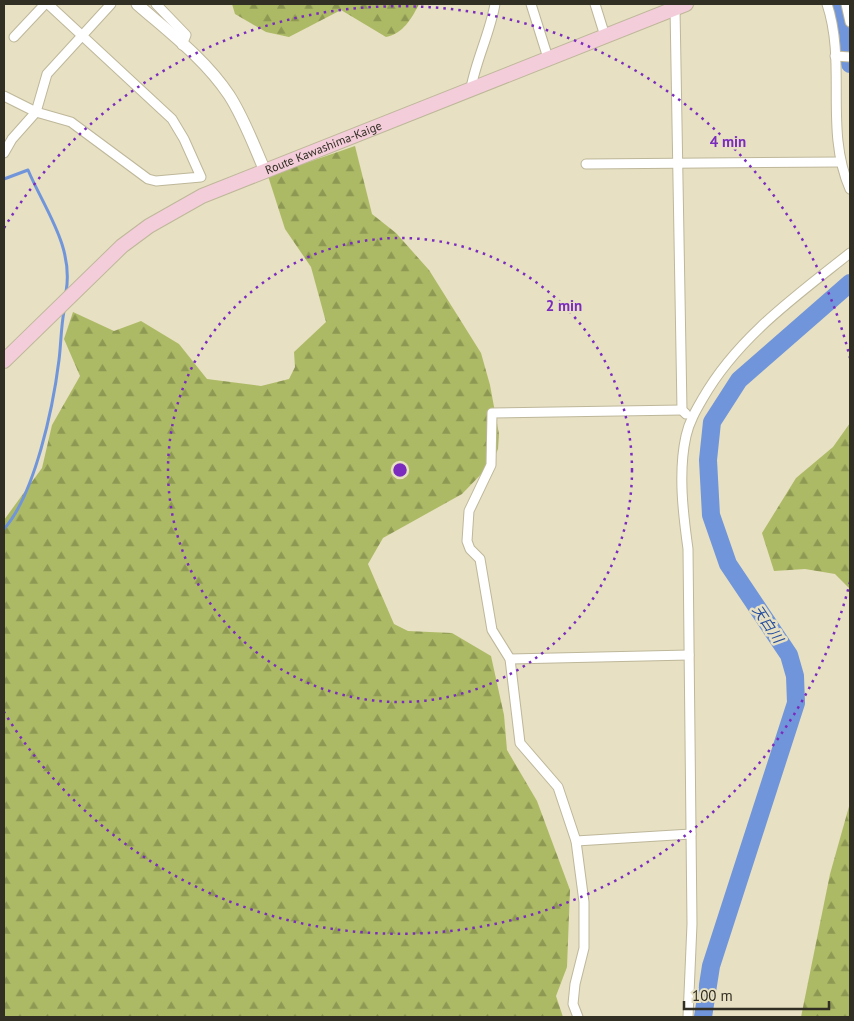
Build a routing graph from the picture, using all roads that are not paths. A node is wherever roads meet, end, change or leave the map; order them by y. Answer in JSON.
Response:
{"nodes":[{"id":1,"x":46,"y":4,"type":"edge"},
{"id":2,"x":111,"y":4,"type":"edge"},
{"id":3,"x":137,"y":4,"type":"edge"},
{"id":4,"x":156,"y":4,"type":"edge"},
{"id":5,"x":495,"y":4,"type":"edge"},
{"id":6,"x":532,"y":4,"type":"edge"},
{"id":7,"x":596,"y":4,"type":"edge"},
{"id":8,"x":827,"y":4,"type":"edge"},
{"id":9,"x":846,"y":4,"type":"edge"},
{"id":10,"x":680,"y":6,"type":"edge"},
{"id":11,"x":850,"y":22,"type":"edge"},
{"id":12,"x":82,"y":34,"type":"junction"},
{"id":13,"x":605,"y":36,"type":"junction"},
{"id":14,"x":14,"y":37,"type":"dead end"},
{"id":15,"x":182,"y":45,"type":"junction"},
{"id":16,"x":834,"y":56,"type":"junction"},
{"id":17,"x":850,"y":57,"type":"edge"},
{"id":18,"x":548,"y":58,"type":"junction"},
{"id":19,"x":471,"y":88,"type":"junction"},
{"id":20,"x":4,"y":96,"type":"edge"},
{"id":21,"x":36,"y":112,"type":"junction"},
{"id":22,"x":4,"y":153,"type":"edge"},
{"id":23,"x":840,"y":162,"type":"junction"},
{"id":24,"x":678,"y":163,"type":"junction"},
{"id":25,"x":586,"y":164,"type":"dead end"},
{"id":26,"x":265,"y":171,"type":"junction"},
{"id":27,"x":850,"y":189,"type":"edge"},
{"id":28,"x":850,"y":253,"type":"edge"},
{"id":29,"x":4,"y":361,"type":"edge"},
{"id":30,"x":682,"y":410,"type":"junction"},
{"id":31,"x":690,"y":420,"type":"junction"},
{"id":32,"x":689,"y":655,"type":"junction"},
{"id":33,"x":510,"y":659,"type":"junction"},
{"id":34,"x":691,"y":834,"type":"junction"},
{"id":35,"x":576,"y":841,"type":"junction"},
{"id":36,"x":578,"y":1017,"type":"edge"},
{"id":37,"x":688,"y":1017,"type":"edge"}],
"edges":[{"from":1,"to":12,"type":"street"},
{"from":1,"to":14,"type":"street"},
{"from":2,"to":12,"type":"street"},
{"from":3,"to":15,"type":"street"},
{"from":4,"to":15,"type":"street"},
{"from":5,"to":19,"type":"street"},
{"from":6,"to":18,"type":"street"},
{"from":7,"to":13,"type":"street"},
{"from":8,"to":16,"type":"street"},
{"from":9,"to":11,"type":"street"},
{"from":10,"to":13,"type":"main road","name":"Route Kawashima-Kaige"},
{"from":10,"to":24,"type":"street"},
{"from":12,"to":21,"type":"street"},
{"from":12,"to":21,"type":"street"},
{"from":13,"to":18,"type":"main road","name":"Route Kawashima-Kaige"},
{"from":15,"to":26,"type":"street"},
{"from":16,"to":17,"type":"street"},
{"from":16,"to":23,"type":"street"},
{"from":18,"to":19,"type":"main road","name":"Route Kawashima-Kaige"},
{"from":19,"to":26,"type":"main road","name":"Route Kawashima-Kaige"},
{"from":20,"to":21,"type":"street"},
{"from":21,"to":22,"type":"street"},
{"from":23,"to":24,"type":"street"},
{"from":23,"to":27,"type":"street"},
{"from":24,"to":25,"type":"street"},
{"from":24,"to":30,"type":"street"},
{"from":26,"to":29,"type":"main road","name":"Route Kawashima-Kaige"},
{"from":28,"to":31,"type":"street"},
{"from":30,"to":31,"type":"street"},
{"from":30,"to":33,"type":"street"},
{"from":31,"to":32,"type":"street"},
{"from":32,"to":33,"type":"street"},
{"from":32,"to":34,"type":"street"},
{"from":33,"to":35,"type":"street"},
{"from":34,"to":35,"type":"street"},
{"from":34,"to":37,"type":"street"},
{"from":35,"to":36,"type":"street"}]}
